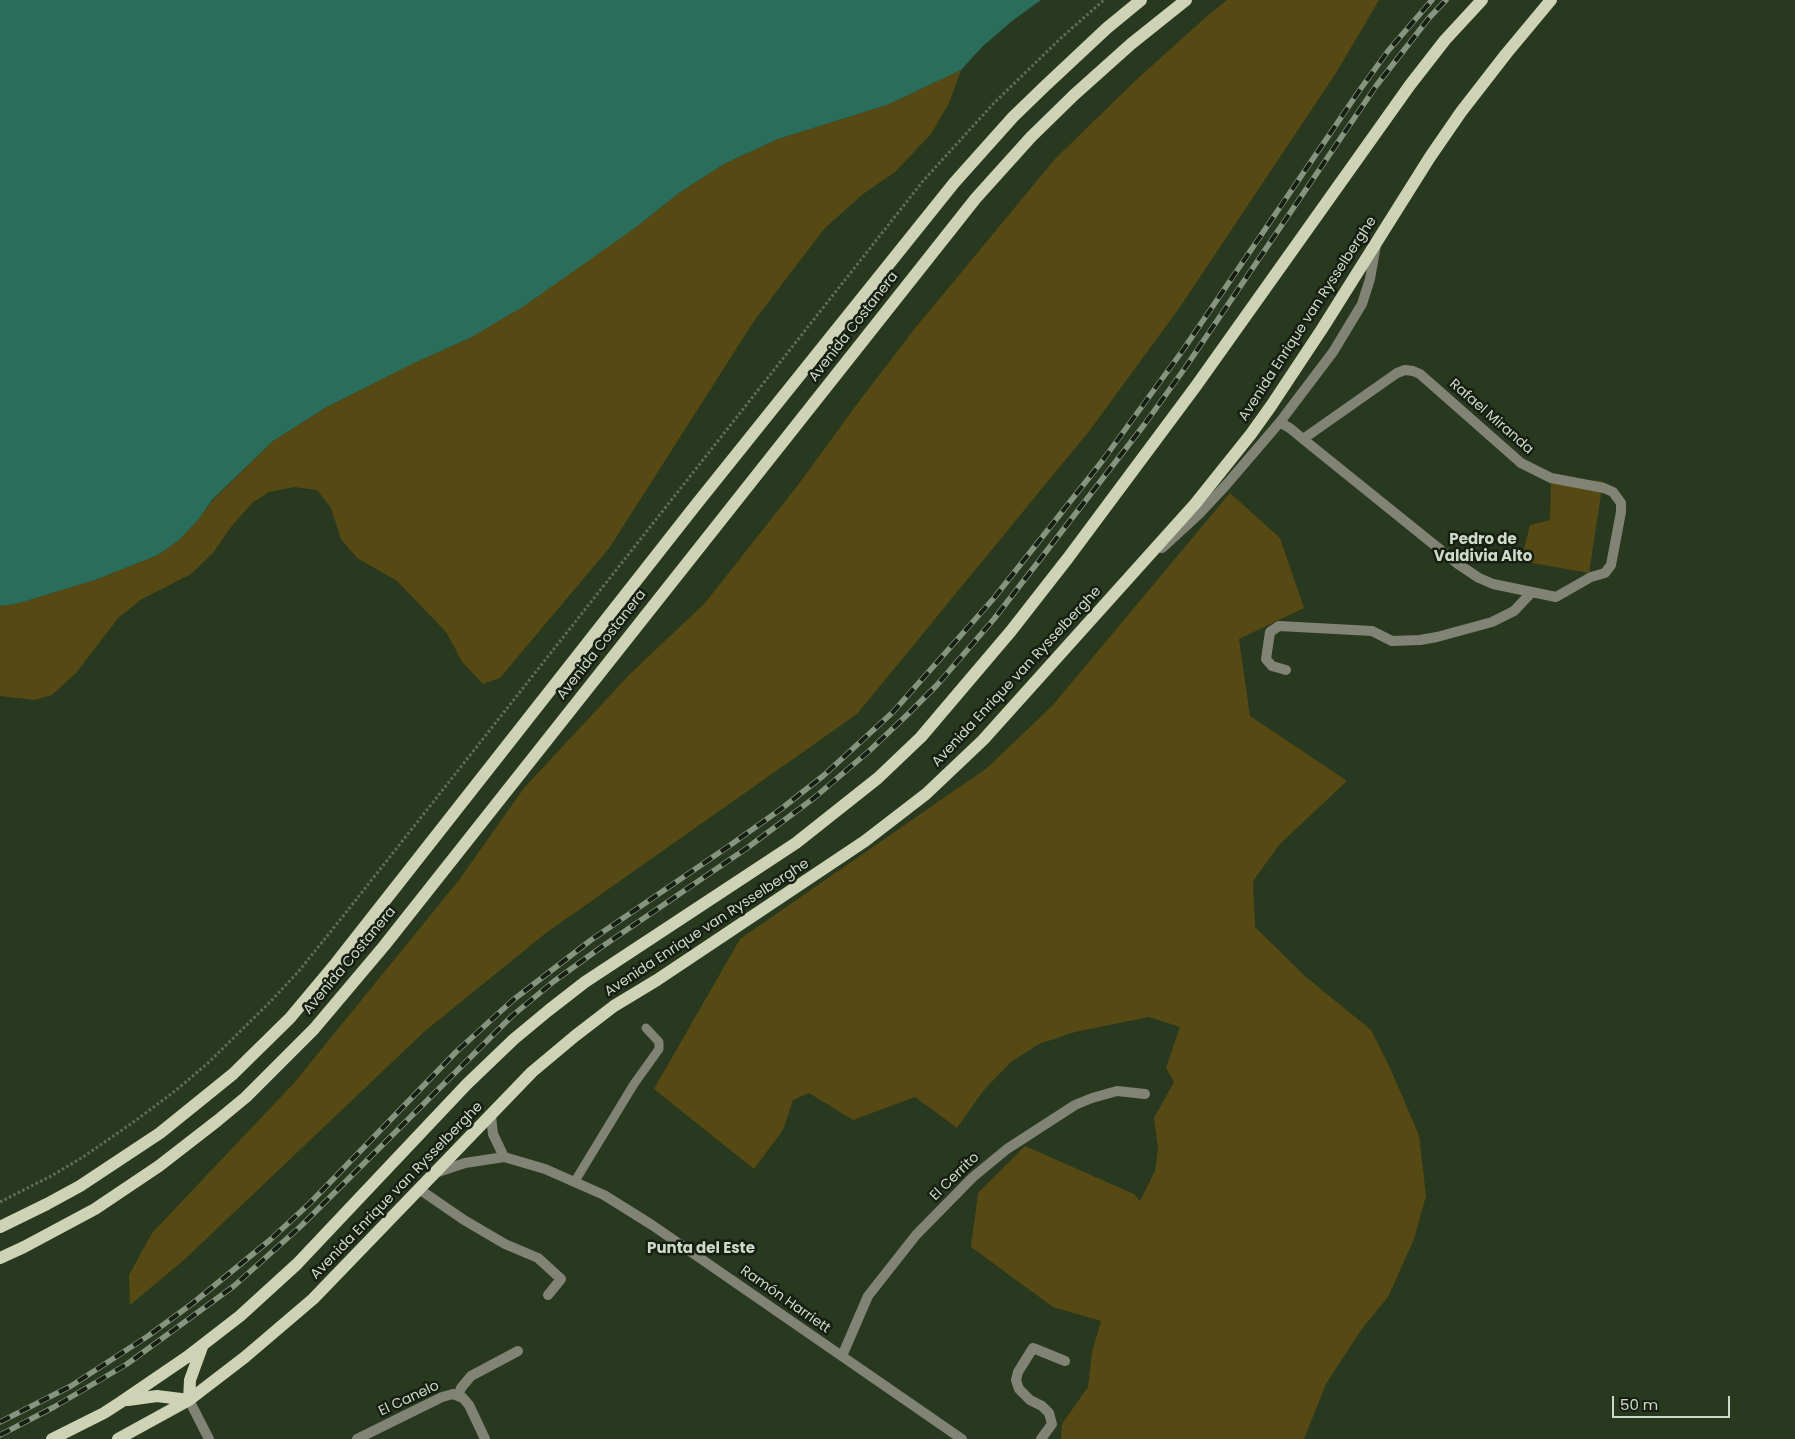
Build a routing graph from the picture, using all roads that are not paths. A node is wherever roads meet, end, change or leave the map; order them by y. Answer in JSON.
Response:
{"nodes":[{"id":1,"x":1141,"y":0,"type":"edge"},
{"id":2,"x":1186,"y":0,"type":"edge"},
{"id":3,"x":1482,"y":0,"type":"edge"},
{"id":4,"x":1551,"y":0,"type":"edge"},
{"id":5,"x":1377,"y":242,"type":"junction"},
{"id":6,"x":1280,"y":422,"type":"junction"},
{"id":7,"x":1303,"y":439,"type":"junction"},
{"id":8,"x":1143,"y":563,"type":"junction"},
{"id":9,"x":1530,"y":593,"type":"junction"},
{"id":10,"x":1286,"y":670,"type":"dead end"},
{"id":11,"x":646,"y":1028,"type":"dead end"},
{"id":12,"x":1145,"y":1094,"type":"dead end"},
{"id":13,"x":491,"y":1116,"type":"junction"},
{"id":14,"x":504,"y":1157,"type":"junction"},
{"id":15,"x":435,"y":1173,"type":"junction"},
{"id":16,"x":575,"y":1181,"type":"junction"},
{"id":17,"x":419,"y":1189,"type":"junction"},
{"id":18,"x":0,"y":1227,"type":"edge"},
{"id":19,"x":0,"y":1258,"type":"edge"},
{"id":20,"x":548,"y":1294,"type":"dead end"},
{"id":21,"x":204,"y":1344,"type":"junction"},
{"id":22,"x":518,"y":1350,"type":"dead end"},
{"id":23,"x":842,"y":1356,"type":"junction"},
{"id":24,"x":1065,"y":1361,"type":"dead end"},
{"id":25,"x":458,"y":1396,"type":"junction"},
{"id":26,"x":189,"y":1400,"type":"junction"},
{"id":27,"x":121,"y":1402,"type":"junction"},
{"id":28,"x":52,"y":1439,"type":"edge"},
{"id":29,"x":118,"y":1439,"type":"edge"},
{"id":30,"x":209,"y":1439,"type":"edge"},
{"id":31,"x":357,"y":1439,"type":"edge"},
{"id":32,"x":485,"y":1439,"type":"edge"},
{"id":33,"x":962,"y":1439,"type":"edge"},
{"id":34,"x":1041,"y":1439,"type":"edge"}],
"edges":[{"from":1,"to":18,"type":"main road","name":"Avenida Costanera"},
{"from":2,"to":19,"type":"main road","name":"Avenida Costanera"},
{"from":3,"to":21,"type":"main road","name":"Avenida Enrique van Rysselberghe"},
{"from":4,"to":5,"type":"main road","name":"Avenida Enrique van Rysselberghe"},
{"from":5,"to":6,"type":"street"},
{"from":5,"to":8,"type":"main road","name":"Avenida Enrique van Rysselberghe"},
{"from":6,"to":7,"type":"street"},
{"from":6,"to":8,"type":"street"},
{"from":7,"to":9,"type":"street"},
{"from":7,"to":9,"type":"street","name":"Rafael Miranda"},
{"from":8,"to":13,"type":"main road","name":"Avenida Enrique van Rysselberghe"},
{"from":9,"to":10,"type":"street"},
{"from":11,"to":16,"type":"lane"},
{"from":12,"to":23,"type":"street","name":"El Cerrito"},
{"from":13,"to":14,"type":"street"},
{"from":13,"to":15,"type":"main road","name":"Avenida Enrique van Rysselberghe"},
{"from":14,"to":15,"type":"street","name":"Ramón Harriett"},
{"from":14,"to":16,"type":"street","name":"Ramón Harriett"},
{"from":15,"to":17,"type":"main road","name":"Avenida Enrique van Rysselberghe"},
{"from":16,"to":23,"type":"street","name":"Ramón Harriett"},
{"from":17,"to":20,"type":"street"},
{"from":17,"to":26,"type":"main road","name":"Avenida Enrique van Rysselberghe"},
{"from":21,"to":26,"type":"main road"},
{"from":21,"to":27,"type":"main road","name":"Avenida Enrique van Rysselberghe"},
{"from":22,"to":25,"type":"street","name":"El Canelo"},
{"from":23,"to":33,"type":"street","name":"Ramón Harriett"},
{"from":24,"to":34,"type":"street"},
{"from":25,"to":31,"type":"street","name":"El Canelo"},
{"from":25,"to":32,"type":"street"},
{"from":26,"to":27,"type":"main road"},
{"from":26,"to":29,"type":"main road","name":"Avenida Enrique van Rysselberghe"},
{"from":26,"to":30,"type":"street"},
{"from":27,"to":28,"type":"main road"}]}
